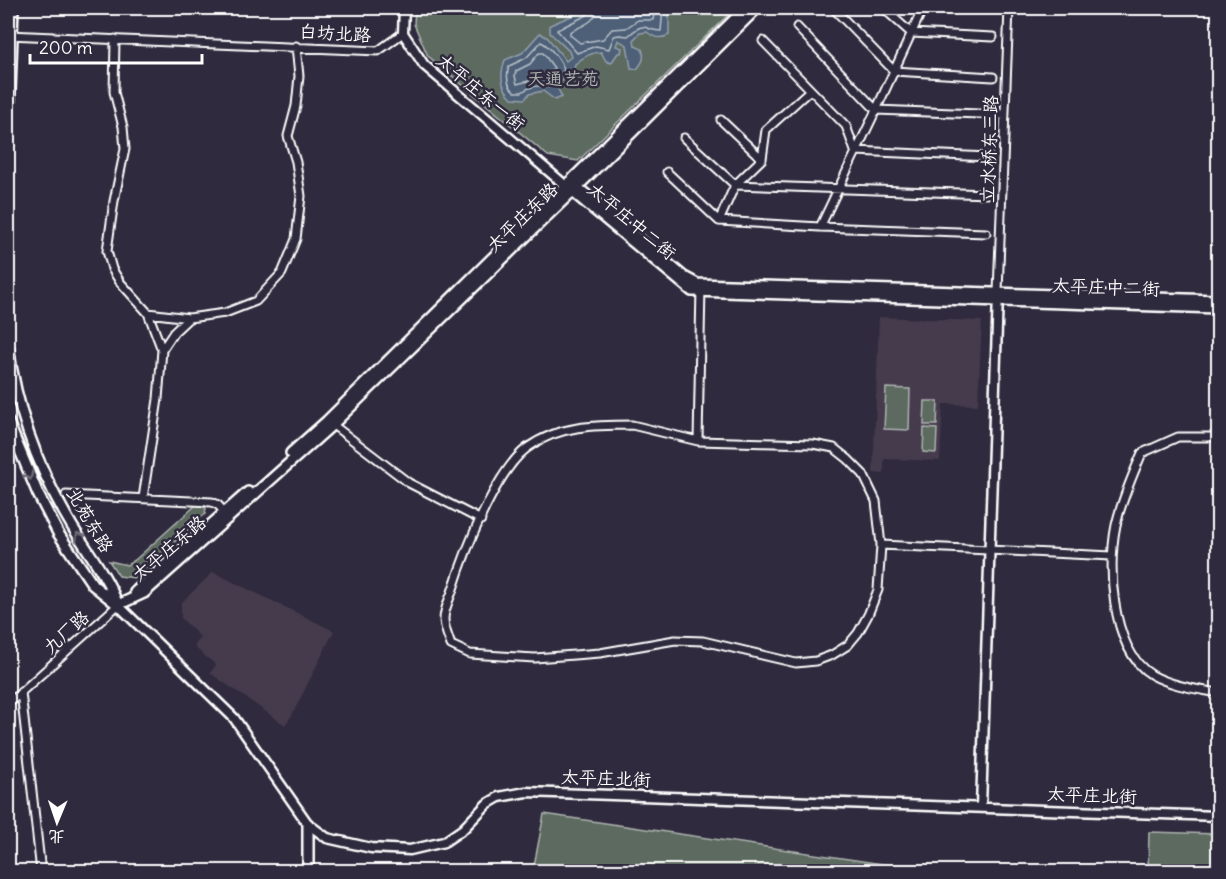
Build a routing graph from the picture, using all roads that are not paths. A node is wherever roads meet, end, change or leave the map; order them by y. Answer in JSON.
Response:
{"nodes":[{"id":1,"x":13,"y":8,"type":"edge"},
{"id":2,"x":404,"y":8,"type":"edge"},
{"id":3,"x":746,"y":8,"type":"edge"},
{"id":4,"x":757,"y":8,"type":"edge"},
{"id":5,"x":883,"y":8,"type":"edge"},
{"id":6,"x":923,"y":8,"type":"edge"},
{"id":7,"x":1009,"y":8,"type":"edge"},
{"id":8,"x":834,"y":9,"type":"dead end"},
{"id":9,"x":797,"y":27,"type":"dead end"},
{"id":10,"x":403,"y":33,"type":"junction"},
{"id":11,"x":911,"y":33,"type":"junction"},
{"id":12,"x":10,"y":35,"type":"edge"},
{"id":13,"x":993,"y":37,"type":"dead end"},
{"id":14,"x":115,"y":39,"type":"junction"},
{"id":15,"x":763,"y":41,"type":"dead end"},
{"id":16,"x":296,"y":46,"type":"junction"},
{"id":17,"x":894,"y":71,"type":"junction"},
{"id":18,"x":993,"y":77,"type":"dead end"},
{"id":19,"x":810,"y":90,"type":"junction"},
{"id":20,"x":876,"y":110,"type":"junction"},
{"id":21,"x":1005,"y":115,"type":"junction"},
{"id":22,"x":721,"y":120,"type":"dead end"},
{"id":23,"x":684,"y":138,"type":"dead end"},
{"id":24,"x":8,"y":149,"type":"edge"},
{"id":25,"x":855,"y":152,"type":"junction"},
{"id":26,"x":989,"y":157,"type":"dead end"},
{"id":27,"x":762,"y":159,"type":"junction"},
{"id":28,"x":667,"y":172,"type":"dead end"},
{"id":29,"x":735,"y":186,"type":"junction"},
{"id":30,"x":571,"y":188,"type":"junction"},
{"id":31,"x":838,"y":188,"type":"junction"},
{"id":32,"x":988,"y":194,"type":"dead end"},
{"id":33,"x":719,"y":221,"type":"junction"},
{"id":34,"x":820,"y":227,"type":"junction"},
{"id":35,"x":986,"y":233,"type":"dead end"},
{"id":36,"x":701,"y":288,"type":"junction"},
{"id":37,"x":998,"y":296,"type":"junction"},
{"id":38,"x":1218,"y":300,"type":"edge"},
{"id":39,"x":1218,"y":308,"type":"edge"},
{"id":40,"x":148,"y":313,"type":"junction"},
{"id":41,"x":189,"y":318,"type":"junction"},
{"id":42,"x":8,"y":345,"type":"edge"},
{"id":43,"x":162,"y":350,"type":"junction"},
{"id":44,"x":8,"y":422,"type":"edge"},
{"id":45,"x":330,"y":423,"type":"junction"},
{"id":46,"x":1218,"y":436,"type":"edge"},
{"id":47,"x":698,"y":441,"type":"junction"},
{"id":48,"x":66,"y":495,"type":"dead end"},
{"id":49,"x":143,"y":498,"type":"junction"},
{"id":50,"x":227,"y":515,"type":"junction"},
{"id":51,"x":481,"y":520,"type":"junction"},
{"id":52,"x":881,"y":545,"type":"junction"},
{"id":53,"x":990,"y":550,"type":"junction"},
{"id":54,"x":1112,"y":556,"type":"junction"},
{"id":55,"x":118,"y":605,"type":"junction"},
{"id":56,"x":21,"y":692,"type":"junction"},
{"id":57,"x":1218,"y":693,"type":"edge"},
{"id":58,"x":8,"y":704,"type":"edge"},
{"id":59,"x":981,"y":807,"type":"junction"},
{"id":60,"x":1218,"y":816,"type":"edge"},
{"id":61,"x":308,"y":824,"type":"junction"},
{"id":62,"x":41,"y":872,"type":"edge"},
{"id":63,"x":308,"y":872,"type":"edge"}],
"edges":[{"from":1,"to":12,"type":"main road"},
{"from":2,"to":10,"type":"street"},
{"from":3,"to":30,"type":"main road","name":"太平庄东路"},
{"from":4,"to":30,"type":"main road","name":"太平庄东路"},
{"from":5,"to":11,"type":"street"},
{"from":6,"to":11,"type":"street"},
{"from":7,"to":21,"type":"street","name":"立水桥东三路"},
{"from":8,"to":17,"type":"street"},
{"from":9,"to":20,"type":"street"},
{"from":10,"to":16,"type":"street","name":"白坊北路"},
{"from":10,"to":30,"type":"street","name":"太平庄东一街"},
{"from":11,"to":13,"type":"street"},
{"from":11,"to":17,"type":"street"},
{"from":12,"to":14,"type":"street","name":"白坊北路"},
{"from":12,"to":24,"type":"main road"},
{"from":14,"to":16,"type":"street","name":"白坊北路"},
{"from":14,"to":40,"type":"street"},
{"from":15,"to":19,"type":"street"},
{"from":16,"to":41,"type":"street"},
{"from":17,"to":18,"type":"street"},
{"from":17,"to":20,"type":"street"},
{"from":19,"to":25,"type":"street"},
{"from":19,"to":27,"type":"street"},
{"from":20,"to":21,"type":"street"},
{"from":20,"to":25,"type":"street"},
{"from":21,"to":37,"type":"street","name":"立水桥东三路"},
{"from":22,"to":27,"type":"street"},
{"from":23,"to":29,"type":"street"},
{"from":25,"to":26,"type":"street"},
{"from":25,"to":31,"type":"street"},
{"from":27,"to":29,"type":"street"},
{"from":28,"to":33,"type":"street"},
{"from":29,"to":31,"type":"street"},
{"from":29,"to":33,"type":"street"},
{"from":30,"to":36,"type":"main road","name":"太平庄中二街"},
{"from":30,"to":45,"type":"main road","name":"太平庄东路"},
{"from":31,"to":32,"type":"street"},
{"from":31,"to":34,"type":"street"},
{"from":33,"to":34,"type":"street"},
{"from":34,"to":35,"type":"street"},
{"from":36,"to":37,"type":"main road","name":"太平庄中二街"},
{"from":36,"to":47,"type":"street"},
{"from":37,"to":38,"type":"main road","name":"太平庄中二街"},
{"from":37,"to":39,"type":"main road","name":"太平庄中二街"},
{"from":37,"to":53,"type":"street"},
{"from":40,"to":41,"type":"street"},
{"from":40,"to":43,"type":"street"},
{"from":41,"to":43,"type":"street"},
{"from":55,"to":42,"type":"main road","name":"北苑东路","one_way":true},
{"from":43,"to":49,"type":"street"},
{"from":44,"to":55,"type":"main road","name":"北苑东路","one_way":true},
{"from":45,"to":50,"type":"main road","name":"太平庄东路"},
{"from":45,"to":51,"type":"street"},
{"from":46,"to":54,"type":"street"},
{"from":47,"to":51,"type":"street"},
{"from":47,"to":52,"type":"street"},
{"from":48,"to":49,"type":"street"},
{"from":49,"to":50,"type":"street"},
{"from":50,"to":55,"type":"main road","name":"太平庄东路"},
{"from":51,"to":52,"type":"street"},
{"from":52,"to":53,"type":"street"},
{"from":53,"to":54,"type":"street"},
{"from":53,"to":59,"type":"street"},
{"from":54,"to":57,"type":"street"},
{"from":55,"to":56,"type":"street","name":"九厂路"},
{"from":55,"to":61,"type":"street","name":"太平庄北街"},
{"from":56,"to":58,"type":"street","name":"九厂路"},
{"from":56,"to":62,"type":"street"},
{"from":59,"to":60,"type":"street","name":"太平庄北街"},
{"from":59,"to":61,"type":"street","name":"太平庄北街"},
{"from":61,"to":63,"type":"main road"}]}
